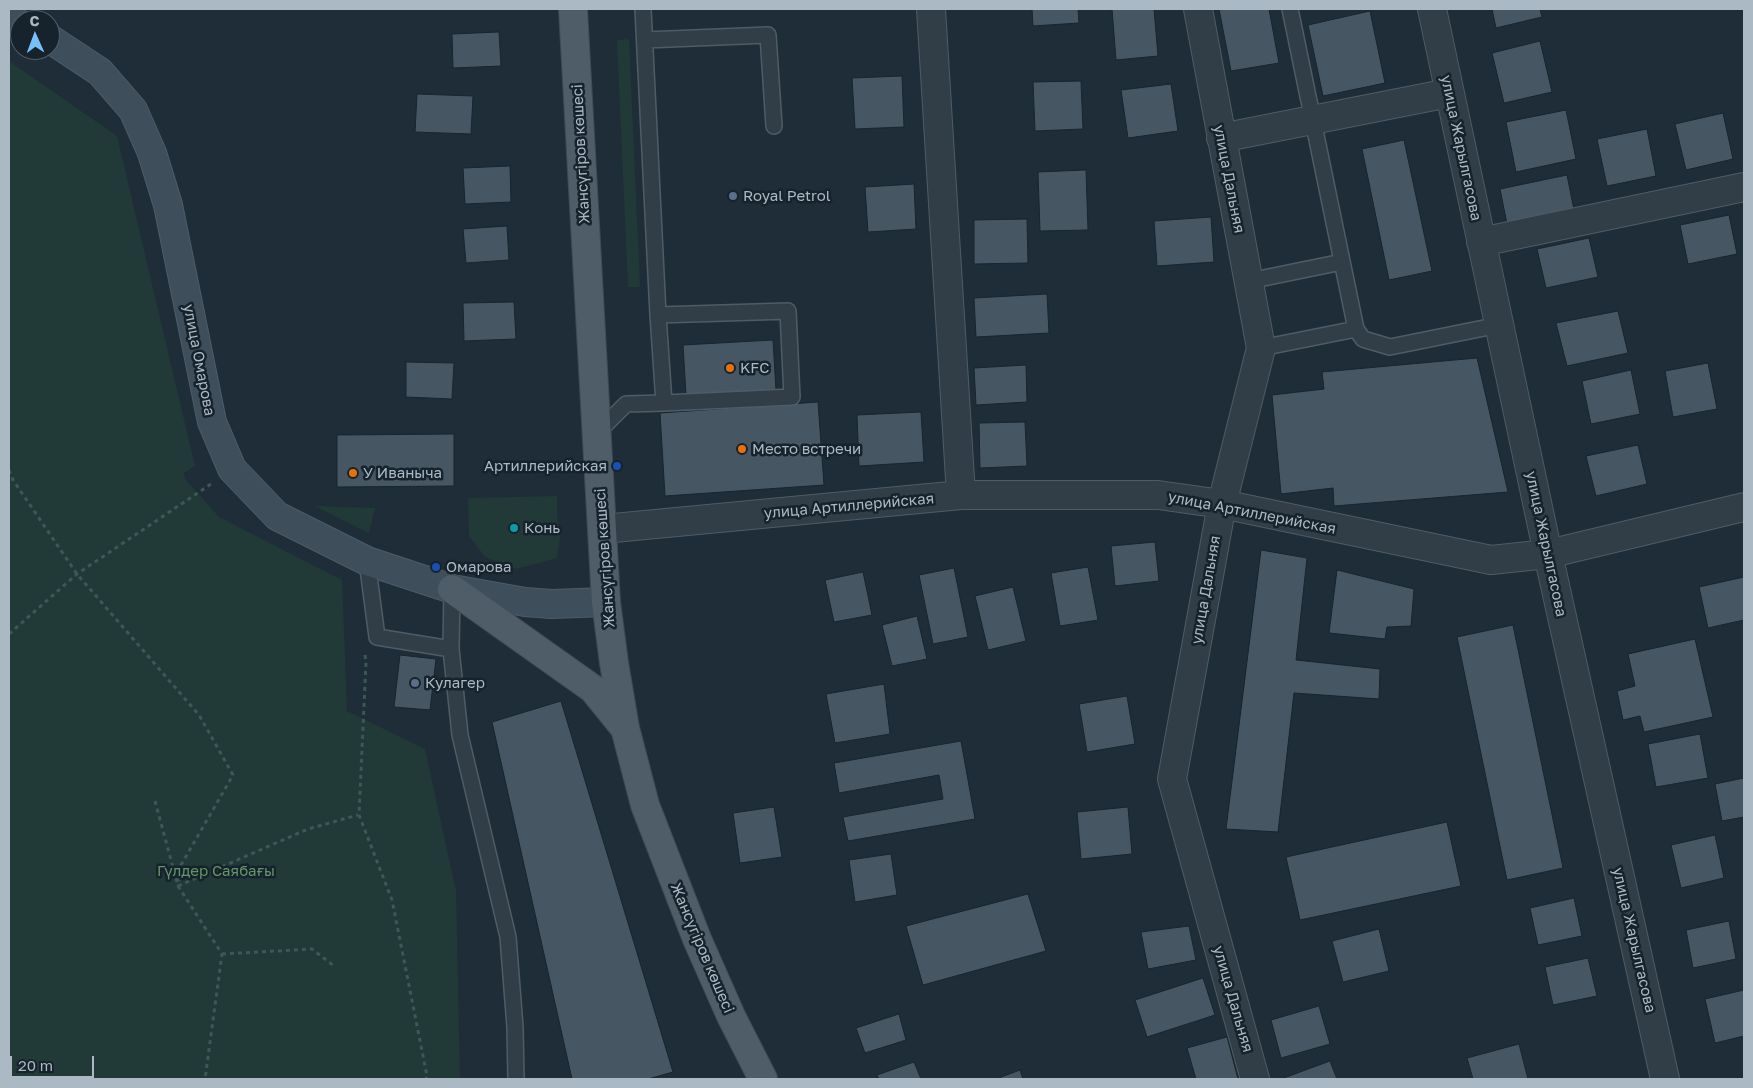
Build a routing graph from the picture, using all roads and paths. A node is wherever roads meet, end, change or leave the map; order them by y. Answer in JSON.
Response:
{"nodes":[{"id":1,"x":573,"y":9,"type":"edge"},
{"id":2,"x":643,"y":9,"type":"edge"},
{"id":3,"x":931,"y":9,"type":"edge"},
{"id":4,"x":1198,"y":9,"type":"edge"},
{"id":5,"x":1290,"y":9,"type":"edge"},
{"id":6,"x":1432,"y":9,"type":"edge"},
{"id":7,"x":645,"y":40,"type":"junction"},
{"id":8,"x":60,"y":46,"type":"edge"},
{"id":9,"x":1450,"y":93,"type":"junction"},
{"id":10,"x":1313,"y":119,"type":"junction"},
{"id":11,"x":774,"y":126,"type":"dead end"},
{"id":12,"x":1221,"y":138,"type":"junction"},
{"id":13,"x":1744,"y":187,"type":"edge"},
{"id":14,"x":1481,"y":242,"type":"junction"},
{"id":15,"x":1342,"y":262,"type":"junction"},
{"id":16,"x":1248,"y":281,"type":"junction"},
{"id":17,"x":658,"y":315,"type":"junction"},
{"id":18,"x":1499,"y":325,"type":"junction"},
{"id":19,"x":1356,"y":329,"type":"junction"},
{"id":20,"x":1261,"y":348,"type":"junction"},
{"id":21,"x":664,"y":403,"type":"junction"},
{"id":22,"x":597,"y":433,"type":"junction"},
{"id":23,"x":232,"y":469,"type":"junction"},
{"id":24,"x":9,"y":470,"type":"edge"},
{"id":25,"x":9,"y":480,"type":"edge"},
{"id":26,"x":14,"y":480,"type":"junction"},
{"id":27,"x":961,"y":495,"type":"junction"},
{"id":28,"x":1222,"y":504,"type":"junction"},
{"id":29,"x":1744,"y":507,"type":"edge"},
{"id":30,"x":603,"y":529,"type":"junction"},
{"id":31,"x":1548,"y":554,"type":"junction"},
{"id":32,"x":367,"y":561,"type":"junction"},
{"id":33,"x":77,"y":574,"type":"junction"},
{"id":34,"x":452,"y":588,"type":"junction"},
{"id":35,"x":606,"y":602,"type":"junction"},
{"id":36,"x":9,"y":634,"type":"edge"},
{"id":37,"x":451,"y":649,"type":"junction"},
{"id":38,"x":364,"y":653,"type":"dead end"},
{"id":39,"x":625,"y":728,"type":"junction"},
{"id":40,"x":155,"y":801,"type":"dead end"},
{"id":41,"x":358,"y":815,"type":"junction"},
{"id":42,"x":178,"y":886,"type":"junction"},
{"id":43,"x":222,"y":954,"type":"junction"},
{"id":44,"x":334,"y":966,"type":"dead end"},
{"id":45,"x":205,"y":1079,"type":"edge"},
{"id":46,"x":426,"y":1079,"type":"edge"},
{"id":47,"x":516,"y":1079,"type":"edge"},
{"id":48,"x":764,"y":1079,"type":"edge"},
{"id":49,"x":1255,"y":1079,"type":"edge"},
{"id":50,"x":1665,"y":1079,"type":"edge"}],
"edges":[{"from":1,"to":22,"type":"main road","name":"Жансүгіров көшесі"},
{"from":2,"to":7,"type":"lane"},
{"from":3,"to":27,"type":"street"},
{"from":4,"to":12,"type":"street","name":"улица Дальняя"},
{"from":5,"to":10,"type":"lane"},
{"from":6,"to":9,"type":"street","name":"улица Жарылгасова"},
{"from":7,"to":11,"type":"lane"},
{"from":7,"to":17,"type":"lane"},
{"from":8,"to":23,"type":"main road","name":"улица Омарова"},
{"from":9,"to":10,"type":"street"},
{"from":9,"to":14,"type":"street","name":"улица Жарылгасова"},
{"from":10,"to":12,"type":"street"},
{"from":10,"to":15,"type":"lane"},
{"from":12,"to":16,"type":"street","name":"улица Дальняя"},
{"from":13,"to":14,"type":"street"},
{"from":14,"to":18,"type":"street","name":"улица Жарылгасова"},
{"from":15,"to":16,"type":"lane"},
{"from":15,"to":19,"type":"lane"},
{"from":16,"to":20,"type":"street","name":"улица Дальняя"},
{"from":17,"to":21,"type":"lane"},
{"from":17,"to":21,"type":"lane"},
{"from":18,"to":19,"type":"lane"},
{"from":18,"to":31,"type":"street","name":"улица Жарылгасова"},
{"from":19,"to":20,"type":"lane"},
{"from":20,"to":28,"type":"street","name":"улица Дальняя"},
{"from":21,"to":22,"type":"lane"},
{"from":22,"to":30,"type":"main road","name":"Жансүгіров көшесі"},
{"from":23,"to":32,"type":"main road","name":"улица Омарова"},
{"from":23,"to":33,"type":"path"},
{"from":24,"to":26,"type":"path"},
{"from":25,"to":26,"type":"path"},
{"from":26,"to":33,"type":"path"},
{"from":27,"to":28,"type":"street","name":"улица Артиллерийская"},
{"from":27,"to":30,"type":"street","name":"улица Артиллерийская"},
{"from":28,"to":31,"type":"street","name":"улица Артиллерийская"},
{"from":28,"to":49,"type":"street","name":"улица Дальняя"},
{"from":29,"to":31,"type":"street","name":"улица Артиллерийская"},
{"from":30,"to":35,"type":"main road","name":"Жансүгіров көшесі"},
{"from":31,"to":50,"type":"street","name":"улица Жарылгасова"},
{"from":32,"to":34,"type":"main road","name":"улица Омарова"},
{"from":32,"to":37,"type":"lane"},
{"from":33,"to":36,"type":"path"},
{"from":33,"to":42,"type":"path"},
{"from":34,"to":35,"type":"main road","name":"улица Омарова"},
{"from":34,"to":37,"type":"lane"},
{"from":34,"to":39,"type":"main road"},
{"from":35,"to":39,"type":"main road","name":"Жансүгіров көшесі"},
{"from":37,"to":47,"type":"lane"},
{"from":38,"to":41,"type":"path"},
{"from":39,"to":48,"type":"main road","name":"Жансүгіров көшесі"},
{"from":40,"to":42,"type":"path"},
{"from":41,"to":42,"type":"path"},
{"from":41,"to":46,"type":"path"},
{"from":42,"to":43,"type":"path"},
{"from":43,"to":44,"type":"path"},
{"from":43,"to":45,"type":"path"}]}
